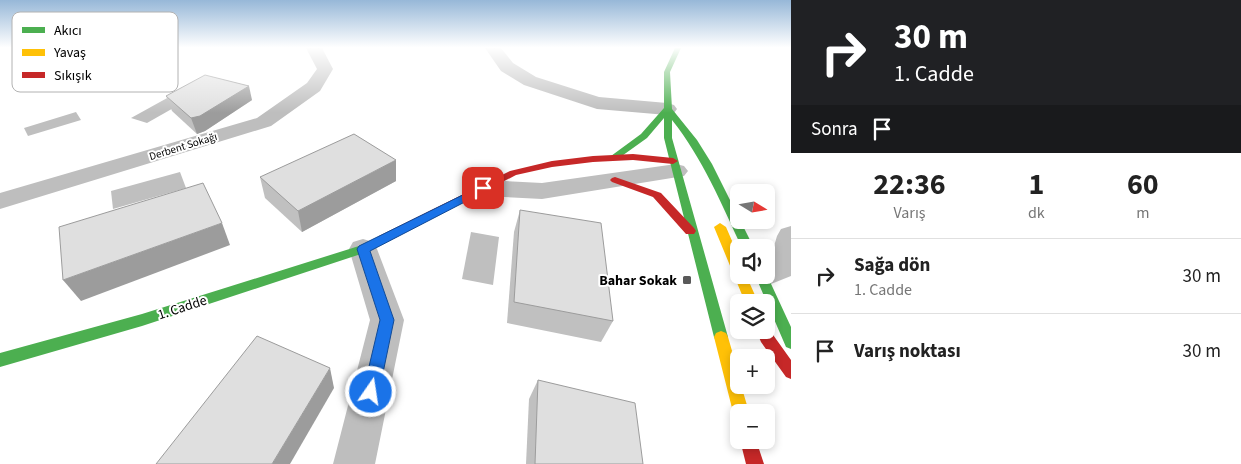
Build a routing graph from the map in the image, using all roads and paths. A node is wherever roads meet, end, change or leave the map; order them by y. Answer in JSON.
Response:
{"nodes":[{"id":1,"x":324,"y":70,"type":"edge"},
{"id":2,"x":511,"y":70,"type":"edge"},
{"id":3,"x":668,"y":70,"type":"edge"},
{"id":4,"x":667,"y":109,"type":"junction"},
{"id":5,"x":616,"y":156,"type":"junction"},
{"id":6,"x":689,"y":166,"type":"junction"},
{"id":7,"x":615,"y":180,"type":"junction"},
{"id":8,"x":483,"y":188,"type":"junction"},
{"id":9,"x":0,"y":201,"type":"edge"},
{"id":10,"x":716,"y":219,"type":"dead end"},
{"id":11,"x":693,"y":234,"type":"junction"},
{"id":12,"x":791,"y":236,"type":"edge"},
{"id":13,"x":742,"y":239,"type":"edge"},
{"id":14,"x":730,"y":241,"type":"edge"},
{"id":15,"x":363,"y":249,"type":"junction"},
{"id":16,"x":775,"y":270,"type":"edge"},
{"id":17,"x":758,"y":284,"type":"edge"},
{"id":18,"x":769,"y":339,"type":"edge"},
{"id":19,"x":791,"y":343,"type":"edge"},
{"id":20,"x":0,"y":360,"type":"edge"},
{"id":21,"x":791,"y":372,"type":"edge"},
{"id":22,"x":739,"y":404,"type":"edge"},
{"id":23,"x":751,"y":449,"type":"edge"},
{"id":24,"x":354,"y":464,"type":"edge"},
{"id":25,"x":755,"y":464,"type":"edge"}],
"edges":[{"from":1,"to":9,"type":"street","name":"Derbent Sokağı"},
{"from":2,"to":4,"type":"street"},
{"from":3,"to":4,"type":"main road"},
{"from":4,"to":5,"type":"main road"},
{"from":4,"to":6,"type":"main road"},
{"from":4,"to":6,"type":"main road"},
{"from":5,"to":6,"type":"main road"},
{"from":5,"to":8,"type":"main road","name":"1. Cadde"},
{"from":6,"to":7,"type":"street"},
{"from":6,"to":11,"type":"main road"},
{"from":6,"to":13,"type":"main road"},
{"from":7,"to":8,"type":"street"},
{"from":7,"to":11,"type":"main road"},
{"from":8,"to":15,"type":"main road","name":"1. Cadde"},
{"from":10,"to":14,"type":"main road"},
{"from":11,"to":22,"type":"main road"},
{"from":12,"to":16,"type":"street"},
{"from":15,"to":20,"type":"main road","name":"1. Cadde"},
{"from":15,"to":24,"type":"street"},
{"from":17,"to":19,"type":"main road"},
{"from":18,"to":21,"type":"main road"},
{"from":23,"to":25,"type":"main road"}]}
